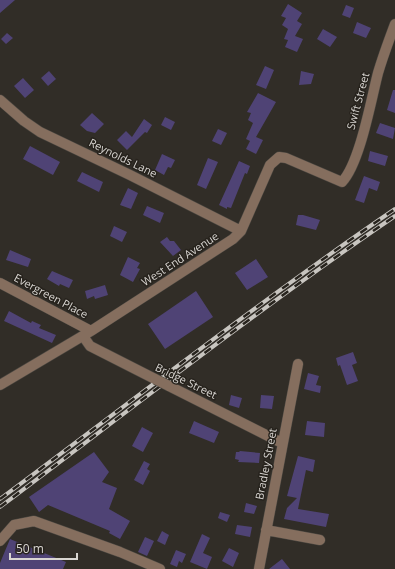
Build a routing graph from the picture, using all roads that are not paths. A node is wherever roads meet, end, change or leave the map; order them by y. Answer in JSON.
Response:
{"nodes":[{"id":1,"x":395,"y":24,"type":"edge"},
{"id":2,"x":0,"y":100,"type":"edge"},
{"id":3,"x":342,"y":182,"type":"joint"},
{"id":4,"x":241,"y":231,"type":"junction"},
{"id":5,"x":0,"y":283,"type":"edge"},
{"id":6,"x":87,"y":334,"type":"junction"},
{"id":7,"x":298,"y":364,"type":"dead end"},
{"id":8,"x":0,"y":385,"type":"edge"},
{"id":9,"x":282,"y":443,"type":"junction"},
{"id":10,"x":266,"y":530,"type":"junction"},
{"id":11,"x":320,"y":540,"type":"dead end"},
{"id":12,"x":0,"y":541,"type":"edge"},
{"id":13,"x":160,"y":569,"type":"edge"},
{"id":14,"x":259,"y":569,"type":"edge"}],
"edges":[{"from":1,"to":3,"type":"street","name":"Swift Street"},
{"from":2,"to":4,"type":"street","name":"Reynolds Lane"},
{"from":3,"to":4,"type":"street","name":"West End Avenue"},
{"from":4,"to":6,"type":"street","name":"West End Avenue"},
{"from":5,"to":6,"type":"street","name":"Evergreen Place"},
{"from":6,"to":8,"type":"street","name":"West End Avenue"},
{"from":6,"to":9,"type":"street","name":"Bridge Street","bridge":true},
{"from":7,"to":9,"type":"street","name":"Bradley Street"},
{"from":9,"to":10,"type":"street","name":"Bradley Street"},
{"from":10,"to":11,"type":"street"},
{"from":10,"to":14,"type":"street","name":"Bradley Street"},
{"from":12,"to":13,"type":"street"}]}
